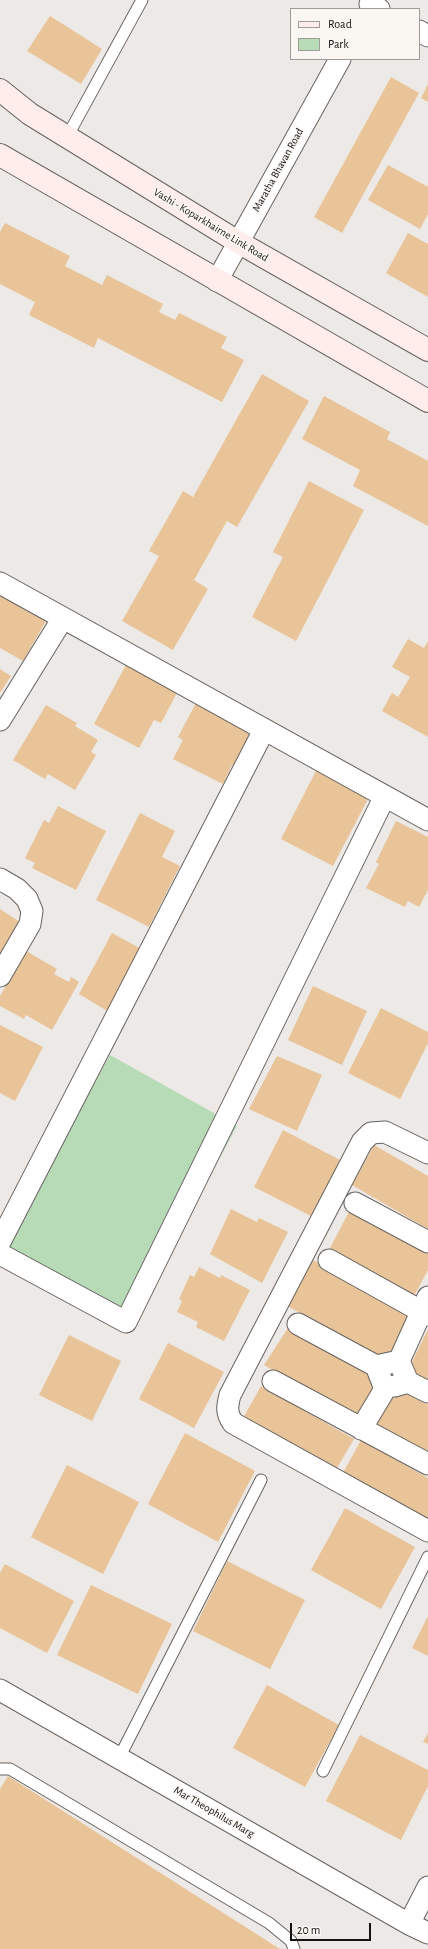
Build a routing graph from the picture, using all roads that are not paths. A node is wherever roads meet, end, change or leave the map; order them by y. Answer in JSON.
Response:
{"nodes":[{"id":1,"x":142,"y":0,"type":"edge"},
{"id":2,"x":339,"y":60,"type":"edge"},
{"id":3,"x":0,"y":90,"type":"edge"},
{"id":4,"x":67,"y":137,"type":"junction"},
{"id":5,"x":0,"y":156,"type":"edge"},
{"id":6,"x":238,"y":242,"type":"junction"},
{"id":7,"x":217,"y":281,"type":"junction"},
{"id":8,"x":428,"y":350,"type":"edge"},
{"id":9,"x":428,"y":401,"type":"edge"},
{"id":10,"x":0,"y":583,"type":"edge"},
{"id":11,"x":63,"y":618,"type":"junction"},
{"id":12,"x":0,"y":720,"type":"edge"},
{"id":13,"x":264,"y":730,"type":"junction"},
{"id":14,"x":385,"y":796,"type":"junction"},
{"id":15,"x":428,"y":820,"type":"edge"},
{"id":16,"x":0,"y":879,"type":"edge"},
{"id":17,"x":0,"y":976,"type":"edge"},
{"id":18,"x":428,"y":1153,"type":"edge"},
{"id":19,"x":355,"y":1203,"type":"dead end"},
{"id":20,"x":0,"y":1242,"type":"edge"},
{"id":21,"x":428,"y":1242,"type":"edge"},
{"id":22,"x":0,"y":1254,"type":"edge"},
{"id":23,"x":329,"y":1260,"type":"dead end"},
{"id":24,"x":426,"y":1308,"type":"edge"},
{"id":25,"x":298,"y":1324,"type":"dead end"},
{"id":26,"x":399,"y":1361,"type":"junction"},
{"id":27,"x":376,"y":1366,"type":"junction"},
{"id":28,"x":273,"y":1381,"type":"dead end"},
{"id":29,"x":408,"y":1382,"type":"junction"},
{"id":30,"x":385,"y":1389,"type":"junction"},
{"id":31,"x":428,"y":1392,"type":"edge"},
{"id":32,"x":362,"y":1429,"type":"junction"},
{"id":33,"x":428,"y":1464,"type":"edge"},
{"id":34,"x":261,"y":1480,"type":"dead end"},
{"id":35,"x":428,"y":1531,"type":"edge"},
{"id":36,"x":428,"y":1557,"type":"edge"},
{"id":37,"x":0,"y":1690,"type":"edge"},
{"id":38,"x":119,"y":1758,"type":"junction"},
{"id":39,"x":0,"y":1769,"type":"edge"},
{"id":40,"x":323,"y":1772,"type":"dead end"},
{"id":41,"x":428,"y":1887,"type":"edge"},
{"id":42,"x":409,"y":1924,"type":"junction"},
{"id":43,"x":428,"y":1933,"type":"edge"},
{"id":44,"x":294,"y":1949,"type":"edge"}],
"edges":[{"from":1,"to":4,"type":"lane"},
{"from":2,"to":6,"type":"street","name":"Maratha Bhavan Road"},
{"from":3,"to":4,"type":"main road","name":"Vashi - Koparkhairne Link Road"},
{"from":4,"to":6,"type":"main road","name":"Vashi - Koparkhairne Link Road"},
{"from":5,"to":7,"type":"main road"},
{"from":6,"to":7,"type":"street","name":"Maratha Bhavan Road"},
{"from":6,"to":8,"type":"main road","name":"Vashi - Koparkhairne Link Road"},
{"from":7,"to":9,"type":"main road"},
{"from":10,"to":11,"type":"street"},
{"from":11,"to":12,"type":"street"},
{"from":11,"to":13,"type":"street"},
{"from":13,"to":14,"type":"street"},
{"from":13,"to":20,"type":"street"},
{"from":14,"to":15,"type":"street"},
{"from":14,"to":22,"type":"street"},
{"from":16,"to":17,"type":"street"},
{"from":18,"to":35,"type":"street"},
{"from":19,"to":21,"type":"street"},
{"from":23,"to":24,"type":"street"},
{"from":24,"to":26,"type":"street"},
{"from":25,"to":27,"type":"street"},
{"from":26,"to":27,"type":"street"},
{"from":26,"to":29,"type":"street"},
{"from":27,"to":30,"type":"street"},
{"from":28,"to":32,"type":"street"},
{"from":29,"to":30,"type":"street"},
{"from":29,"to":31,"type":"street"},
{"from":30,"to":32,"type":"street"},
{"from":32,"to":33,"type":"street"},
{"from":34,"to":38,"type":"lane"},
{"from":36,"to":40,"type":"lane"},
{"from":37,"to":38,"type":"street","name":"Mar Theophilus Marg"},
{"from":38,"to":42,"type":"street","name":"Mar Theophilus Marg"},
{"from":39,"to":44,"type":"lane"},
{"from":41,"to":42,"type":"street"},
{"from":42,"to":43,"type":"street","name":"Mar Theophilus Marg"}]}
